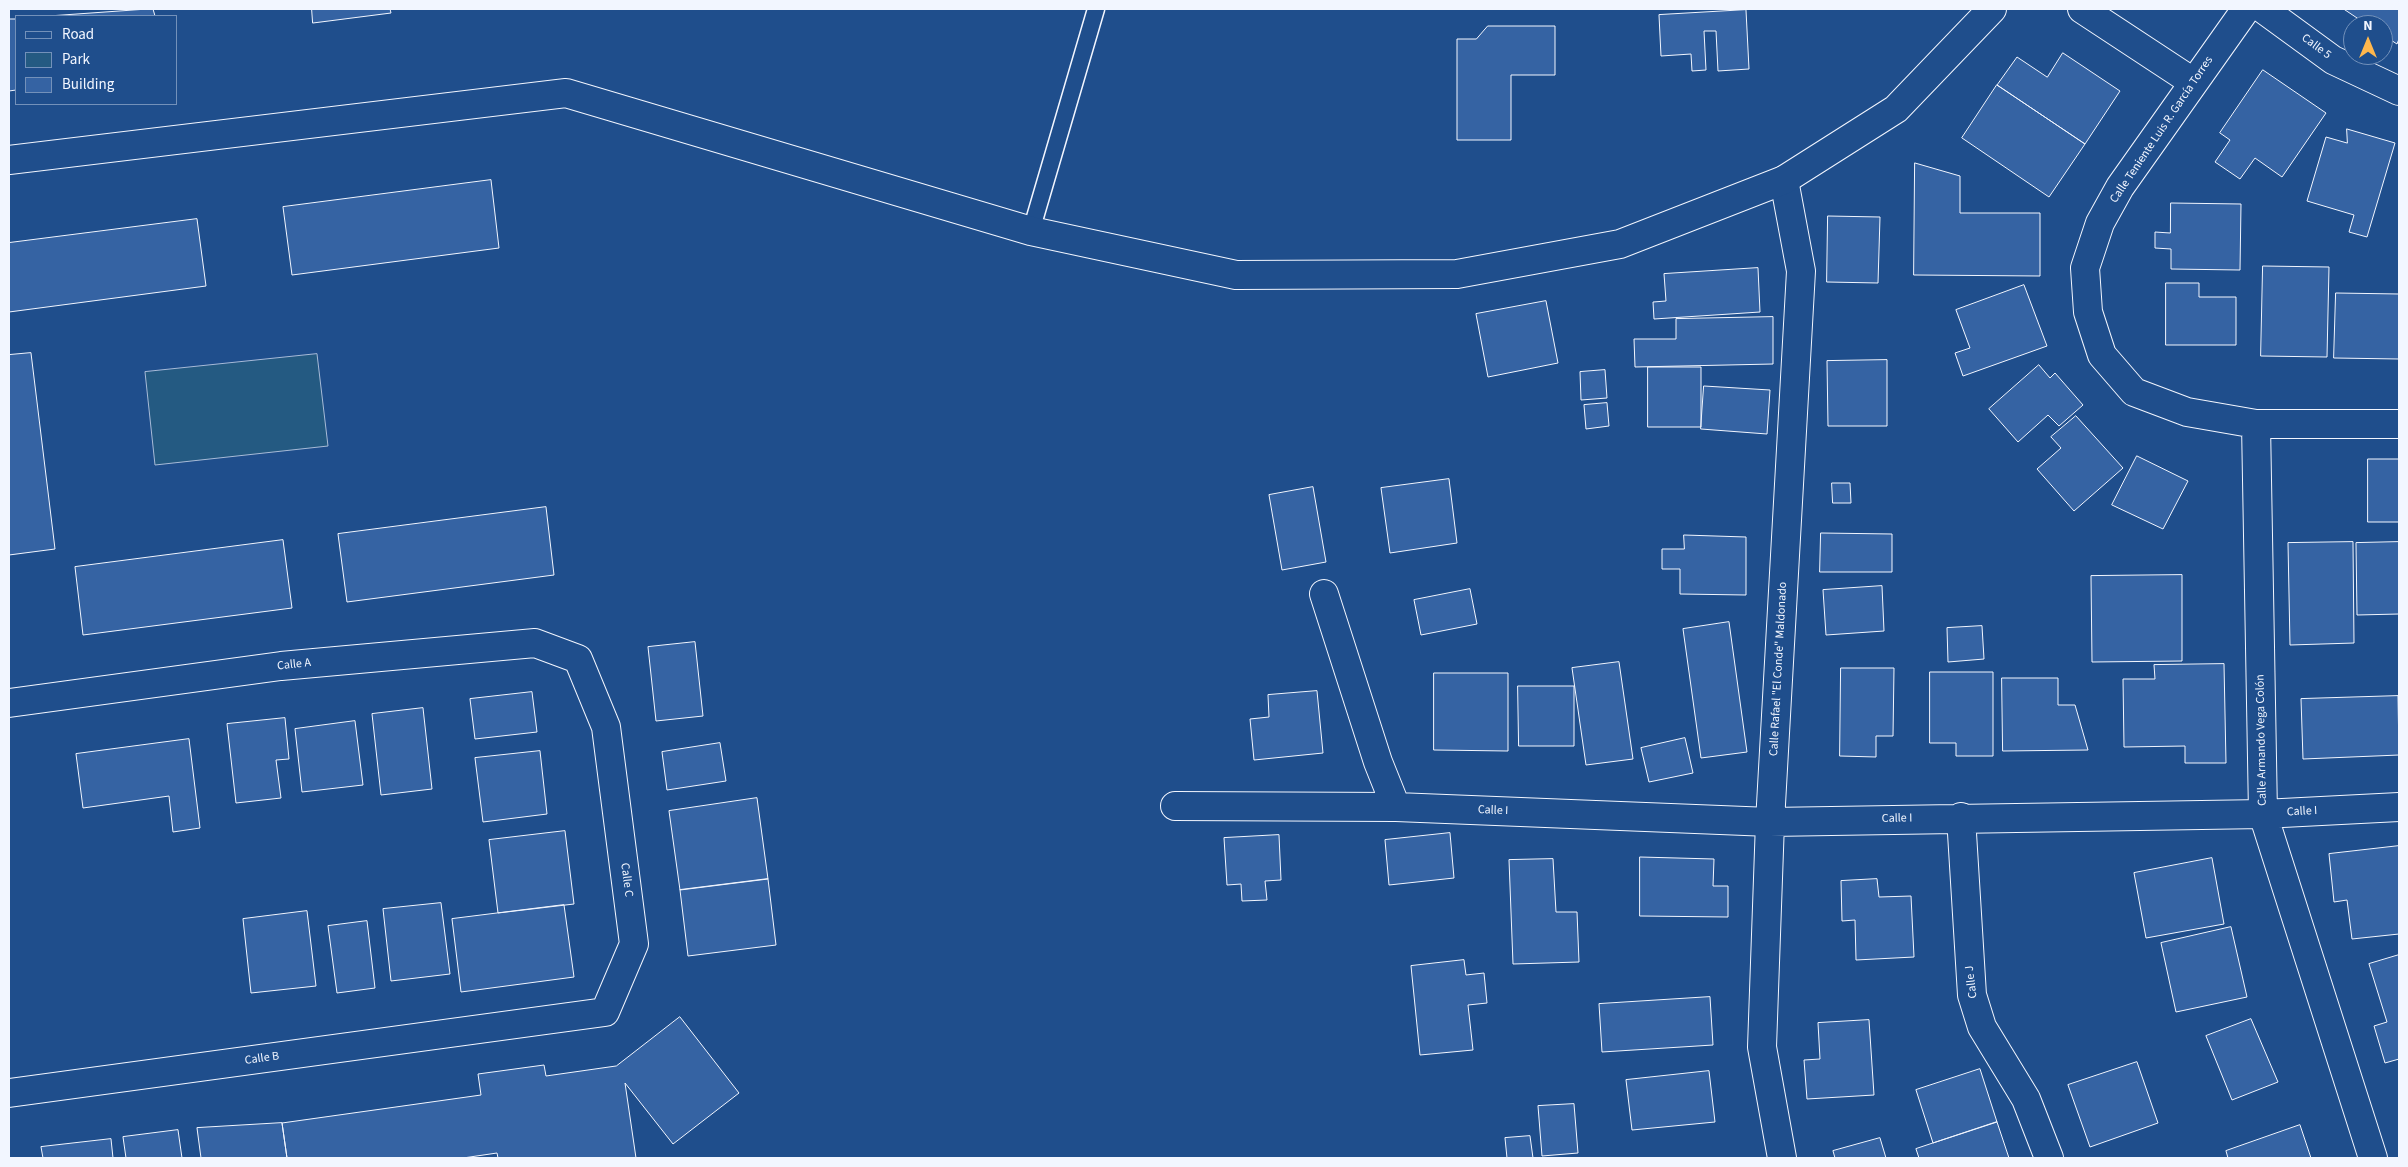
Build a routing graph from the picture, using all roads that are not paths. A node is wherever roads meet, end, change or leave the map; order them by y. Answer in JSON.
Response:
{"nodes":[{"id":1,"x":1096,"y":9,"type":"edge"},
{"id":2,"x":1992,"y":9,"type":"edge"},
{"id":3,"x":2082,"y":9,"type":"edge"},
{"id":4,"x":2246,"y":9,"type":"edge"},
{"id":5,"x":2263,"y":9,"type":"edge"},
{"id":6,"x":2193,"y":82,"type":"junction"},
{"id":7,"x":2399,"y":91,"type":"edge"},
{"id":8,"x":9,"y":160,"type":"edge"},
{"id":9,"x":1784,"y":180,"type":"junction"},
{"id":10,"x":1031,"y":231,"type":"junction"},
{"id":11,"x":2256,"y":424,"type":"junction"},
{"id":12,"x":2399,"y":424,"type":"edge"},
{"id":13,"x":1324,"y":594,"type":"dead end"},
{"id":14,"x":578,"y":659,"type":"joint"},
{"id":15,"x":9,"y":703,"type":"edge"},
{"id":16,"x":1175,"y":806,"type":"dead end"},
{"id":17,"x":1396,"y":807,"type":"junction"},
{"id":18,"x":2399,"y":807,"type":"edge"},
{"id":19,"x":2263,"y":814,"type":"junction"},
{"id":20,"x":1960,"y":818,"type":"junction"},
{"id":21,"x":1770,"y":822,"type":"junction"},
{"id":22,"x":516,"y":1025,"type":"joint"},
{"id":23,"x":9,"y":1093,"type":"edge"},
{"id":24,"x":1782,"y":1158,"type":"edge"},
{"id":25,"x":2049,"y":1158,"type":"edge"},
{"id":26,"x":2373,"y":1158,"type":"edge"}],
"edges":[{"from":1,"to":10,"type":"lane"},
{"from":2,"to":9,"type":"street"},
{"from":3,"to":6,"type":"street"},
{"from":4,"to":6,"type":"street","name":"Calle Teniente Luis R. García Torres"},
{"from":5,"to":7,"type":"street","name":"Calle 5"},
{"from":6,"to":11,"type":"street","name":"Calle Teniente Luis R. García Torres"},
{"from":8,"to":10,"type":"street"},
{"from":9,"to":10,"type":"street"},
{"from":9,"to":21,"type":"street","name":"Calle Rafael \"El Conde\" Maldonado"},
{"from":11,"to":12,"type":"street","name":"Calle Teniente Luis R. García Torres"},
{"from":11,"to":19,"type":"street","name":"Calle Armando Vega Colón"},
{"from":13,"to":17,"type":"street"},
{"from":14,"to":15,"type":"street","name":"Calle A"},
{"from":14,"to":22,"type":"street","name":"Calle C"},
{"from":16,"to":17,"type":"street","name":"Calle I"},
{"from":17,"to":21,"type":"street","name":"Calle I"},
{"from":18,"to":19,"type":"street","name":"Calle I"},
{"from":19,"to":20,"type":"street","name":"Calle I"},
{"from":19,"to":26,"type":"street","name":"Calle Armando Vega Colón"},
{"from":20,"to":21,"type":"street","name":"Calle I"},
{"from":20,"to":25,"type":"street","name":"Calle J"},
{"from":21,"to":24,"type":"street","name":"Calle Rafael \"El Conde\" Maldonado"},
{"from":22,"to":23,"type":"street","name":"Calle B"}]}
